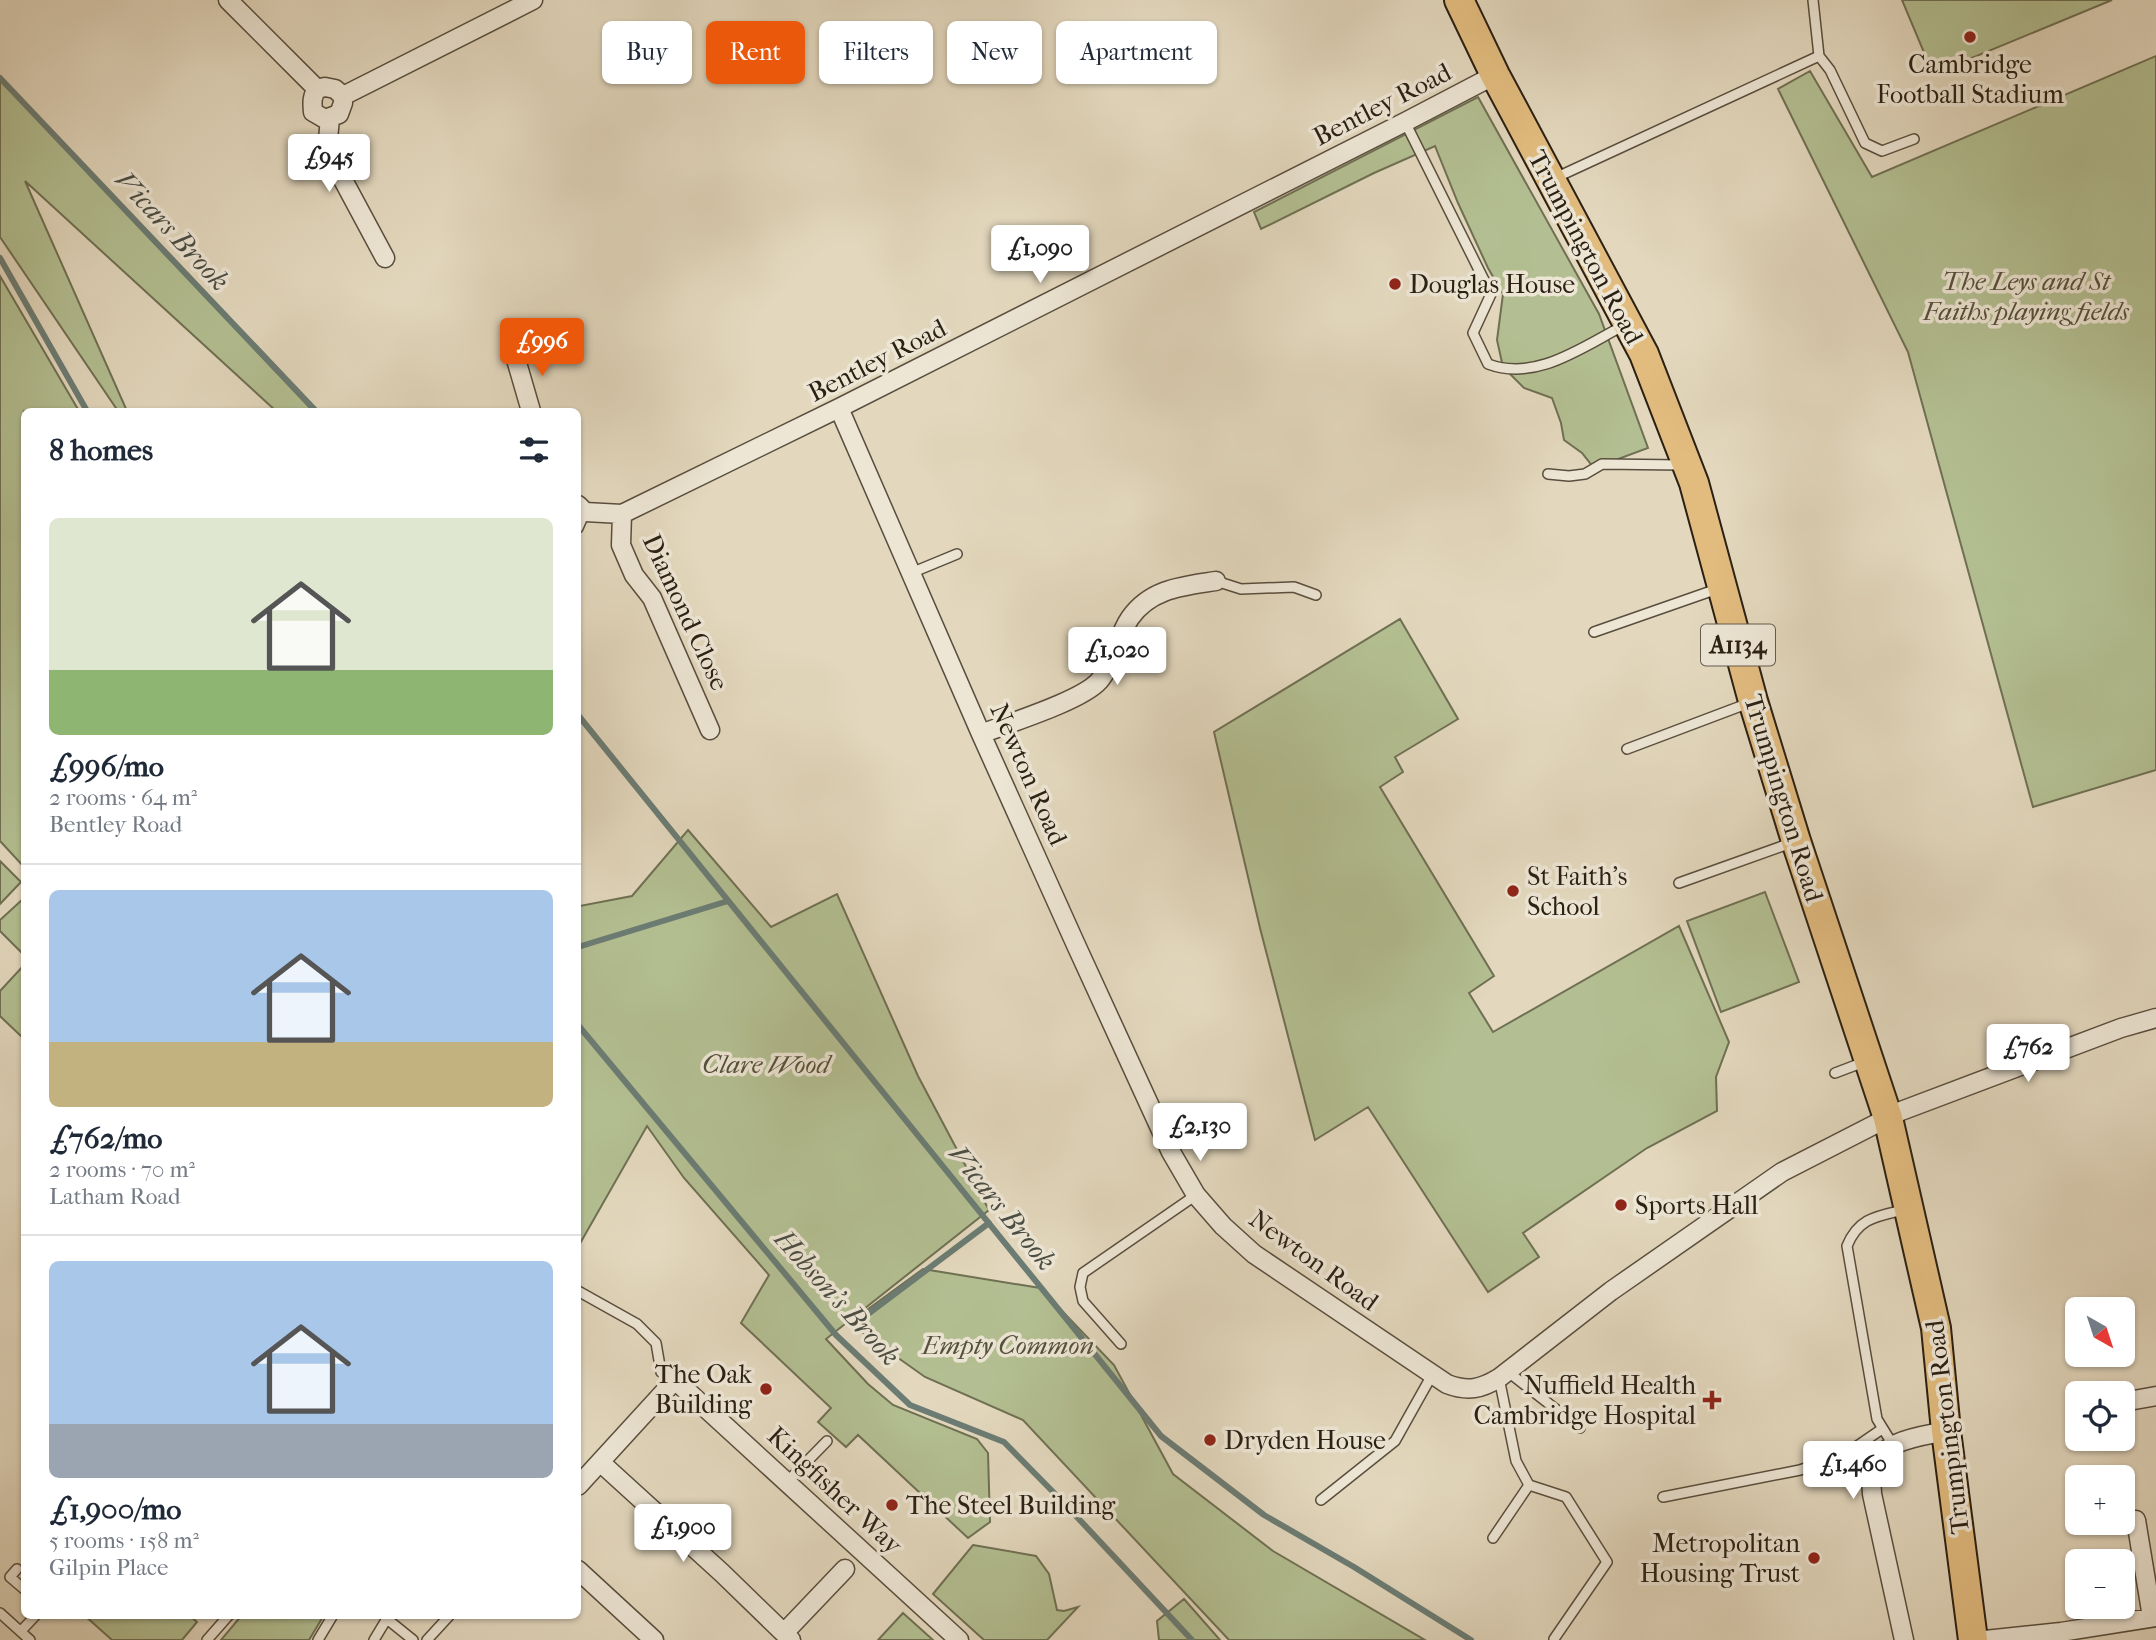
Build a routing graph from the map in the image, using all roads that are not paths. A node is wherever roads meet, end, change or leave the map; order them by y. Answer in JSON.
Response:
{"nodes":[{"id":1,"x":228,"y":0,"type":"edge"},
{"id":2,"x":533,"y":0,"type":"edge"},
{"id":3,"x":1459,"y":0,"type":"edge"},
{"id":4,"x":1813,"y":0,"type":"edge"},
{"id":5,"x":1819,"y":56,"type":"junction"},
{"id":6,"x":1495,"y":75,"type":"junction"},
{"id":7,"x":317,"y":89,"type":"junction"},
{"id":8,"x":343,"y":96,"type":"junction"},
{"id":9,"x":330,"y":118,"type":"junction"},
{"id":10,"x":1405,"y":122,"type":"junction"},
{"id":11,"x":1914,"y":139,"type":"dead end"},
{"id":12,"x":1550,"y":180,"type":"junction"},
{"id":13,"x":384,"y":258,"type":"dead end"},
{"id":14,"x":1628,"y":323,"type":"junction"},
{"id":15,"x":515,"y":356,"type":"dead end"},
{"id":16,"x":530,"y":408,"type":"edge"},
{"id":17,"x":839,"y":408,"type":"junction"},
{"id":18,"x":1686,"y":465,"type":"junction"},
{"id":19,"x":1548,"y":474,"type":"dead end"},
{"id":20,"x":622,"y":514,"type":"junction"},
{"id":21,"x":581,"y":515,"type":"edge"},
{"id":22,"x":957,"y":554,"type":"dead end"},
{"id":23,"x":912,"y":573,"type":"junction"},
{"id":24,"x":1216,"y":581,"type":"joint"},
{"id":25,"x":1721,"y":588,"type":"junction"},
{"id":26,"x":1316,"y":595,"type":"dead end"},
{"id":27,"x":1594,"y":632,"type":"dead end"},
{"id":28,"x":1754,"y":701,"type":"junction"},
{"id":29,"x":710,"y":730,"type":"dead end"},
{"id":30,"x":981,"y":734,"type":"junction"},
{"id":31,"x":1627,"y":749,"type":"dead end"},
{"id":32,"x":1796,"y":841,"type":"junction"},
{"id":33,"x":1679,"y":883,"type":"dead end"},
{"id":34,"x":2156,"y":1018,"type":"edge"},
{"id":35,"x":1869,"y":1060,"type":"junction"},
{"id":36,"x":1835,"y":1073,"type":"dead end"},
{"id":37,"x":1888,"y":1118,"type":"junction"},
{"id":38,"x":1196,"y":1195,"type":"junction"},
{"id":39,"x":1909,"y":1209,"type":"junction"},
{"id":40,"x":581,"y":1293,"type":"edge"},
{"id":41,"x":1121,"y":1344,"type":"dead end"},
{"id":42,"x":1503,"y":1374,"type":"junction"},
{"id":43,"x":1432,"y":1375,"type":"junction"},
{"id":44,"x":675,"y":1380,"type":"junction"},
{"id":45,"x":2156,"y":1396,"type":"edge"},
{"id":46,"x":2135,"y":1400,"type":"edge"},
{"id":47,"x":1580,"y":1428,"type":"dead end"},
{"id":48,"x":1882,"y":1429,"type":"junction"},
{"id":49,"x":1946,"y":1431,"type":"junction"},
{"id":50,"x":827,"y":1441,"type":"dead end"},
{"id":51,"x":1893,"y":1445,"type":"junction"},
{"id":52,"x":600,"y":1462,"type":"junction"},
{"id":53,"x":787,"y":1482,"type":"junction"},
{"id":54,"x":581,"y":1483,"type":"edge"},
{"id":55,"x":1529,"y":1485,"type":"junction"},
{"id":56,"x":1662,"y":1497,"type":"dead end"},
{"id":57,"x":1321,"y":1500,"type":"dead end"},
{"id":58,"x":2136,"y":1520,"type":"dead end"},
{"id":59,"x":1493,"y":1538,"type":"dead end"},
{"id":60,"x":17,"y":1569,"type":"dead end"},
{"id":61,"x":845,"y":1569,"type":"dead end"},
{"id":62,"x":581,"y":1573,"type":"edge"},
{"id":63,"x":21,"y":1586,"type":"edge"},
{"id":64,"x":0,"y":1613,"type":"edge"},
{"id":65,"x":2154,"y":1617,"type":"edge"},
{"id":66,"x":32,"y":1619,"type":"edge"},
{"id":67,"x":225,"y":1619,"type":"edge"},
{"id":68,"x":331,"y":1619,"type":"edge"},
{"id":69,"x":387,"y":1619,"type":"edge"},
{"id":70,"x":390,"y":1619,"type":"edge"},
{"id":71,"x":446,"y":1619,"type":"edge"},
{"id":72,"x":2108,"y":1625,"type":"junction"},
{"id":73,"x":21,"y":1631,"type":"junction"},
{"id":74,"x":2066,"y":1636,"type":"edge"},
{"id":75,"x":788,"y":1637,"type":"edge"},
{"id":76,"x":1554,"y":1639,"type":"edge"},
{"id":77,"x":30,"y":1640,"type":"edge"},
{"id":78,"x":207,"y":1640,"type":"edge"},
{"id":79,"x":318,"y":1640,"type":"edge"},
{"id":80,"x":374,"y":1640,"type":"edge"},
{"id":81,"x":413,"y":1640,"type":"edge"},
{"id":82,"x":427,"y":1640,"type":"edge"},
{"id":83,"x":654,"y":1640,"type":"edge"},
{"id":84,"x":959,"y":1640,"type":"edge"},
{"id":85,"x":1904,"y":1640,"type":"edge"},
{"id":86,"x":1973,"y":1640,"type":"edge"},
{"id":87,"x":1985,"y":1640,"type":"edge"},
{"id":88,"x":2095,"y":1640,"type":"edge"}],
"edges":[{"from":1,"to":7,"type":"street"},
{"from":2,"to":8,"type":"street"},
{"from":3,"to":6,"type":"main road","name":"Trumpington Road","number":"A1134"},
{"from":4,"to":5,"type":"lane"},
{"from":5,"to":11,"type":"lane"},
{"from":5,"to":12,"type":"lane"},
{"from":6,"to":10,"type":"street","name":"Bentley Road"},
{"from":6,"to":12,"type":"main road","name":"Trumpington Road","number":"A1134"},
{"from":7,"to":8,"type":"street"},
{"from":7,"to":9,"type":"street"},
{"from":8,"to":9,"type":"street"},
{"from":9,"to":13,"type":"street"},
{"from":10,"to":14,"type":"lane"},
{"from":10,"to":17,"type":"street","name":"Bentley Road"},
{"from":12,"to":14,"type":"main road","name":"Trumpington Road","number":"A1134"},
{"from":14,"to":18,"type":"main road","name":"Trumpington Road","number":"A1134"},
{"from":15,"to":16,"type":"street"},
{"from":17,"to":20,"type":"street","name":"Bentley Road"},
{"from":17,"to":23,"type":"street","name":"Newton Road"},
{"from":18,"to":19,"type":"lane"},
{"from":18,"to":25,"type":"main road","name":"Trumpington Road","number":"A1134"},
{"from":20,"to":21,"type":"street","name":"Bentley Road"},
{"from":20,"to":29,"type":"street","name":"Diamond Close"},
{"from":22,"to":23,"type":"lane"},
{"from":23,"to":30,"type":"street","name":"Newton Road"},
{"from":24,"to":26,"type":"lane"},
{"from":24,"to":30,"type":"street"},
{"from":25,"to":27,"type":"lane"},
{"from":25,"to":28,"type":"main road","name":"Trumpington Road","number":"A1134"},
{"from":28,"to":31,"type":"lane"},
{"from":28,"to":32,"type":"main road","name":"Trumpington Road","number":"A1134"},
{"from":30,"to":38,"type":"street","name":"Newton Road"},
{"from":32,"to":33,"type":"lane"},
{"from":32,"to":35,"type":"main road","name":"Trumpington Road","number":"A1134"},
{"from":34,"to":37,"type":"street","name":"Newton Road"},
{"from":35,"to":36,"type":"lane"},
{"from":35,"to":37,"type":"main road","name":"Trumpington Road","number":"A1134"},
{"from":37,"to":39,"type":"main road","name":"Trumpington Road","number":"A1134"},
{"from":37,"to":42,"type":"street","name":"Newton Road"},
{"from":38,"to":41,"type":"lane"},
{"from":38,"to":43,"type":"street","name":"Newton Road"},
{"from":39,"to":48,"type":"lane"},
{"from":39,"to":49,"type":"main road","name":"Trumpington Road","number":"A1134"},
{"from":40,"to":44,"type":"lane"},
{"from":42,"to":43,"type":"street","name":"Newton Road"},
{"from":42,"to":47,"type":"lane"},
{"from":42,"to":55,"type":"lane"},
{"from":43,"to":57,"type":"lane"},
{"from":44,"to":52,"type":"street"},
{"from":44,"to":53,"type":"street","name":"Kingfisher Way"},
{"from":45,"to":46,"type":"street"},
{"from":48,"to":51,"type":"lane"},
{"from":48,"to":56,"type":"lane"},
{"from":49,"to":51,"type":"street"},
{"from":49,"to":86,"type":"main road","name":"Trumpington Road","number":"A1134"},
{"from":50,"to":53,"type":"lane"},
{"from":51,"to":85,"type":"street"},
{"from":52,"to":54,"type":"street"},
{"from":52,"to":75,"type":"street"},
{"from":53,"to":84,"type":"street","name":"Kingfisher Way"},
{"from":55,"to":59,"type":"lane"},
{"from":55,"to":76,"type":"lane"},
{"from":58,"to":65,"type":"street"},
{"from":60,"to":63,"type":"lane"},
{"from":61,"to":75,"type":"street"},
{"from":62,"to":83,"type":"street"},
{"from":64,"to":73,"type":"lane"},
{"from":65,"to":72,"type":"street"},
{"from":66,"to":73,"type":"lane"},
{"from":67,"to":78,"type":"lane"},
{"from":68,"to":79,"type":"lane"},
{"from":69,"to":80,"type":"lane"},
{"from":70,"to":81,"type":"lane"},
{"from":71,"to":82,"type":"lane"},
{"from":72,"to":74,"type":"street"},
{"from":72,"to":88,"type":"street"},
{"from":73,"to":77,"type":"lane"},
{"from":74,"to":87,"type":"street"}]}
